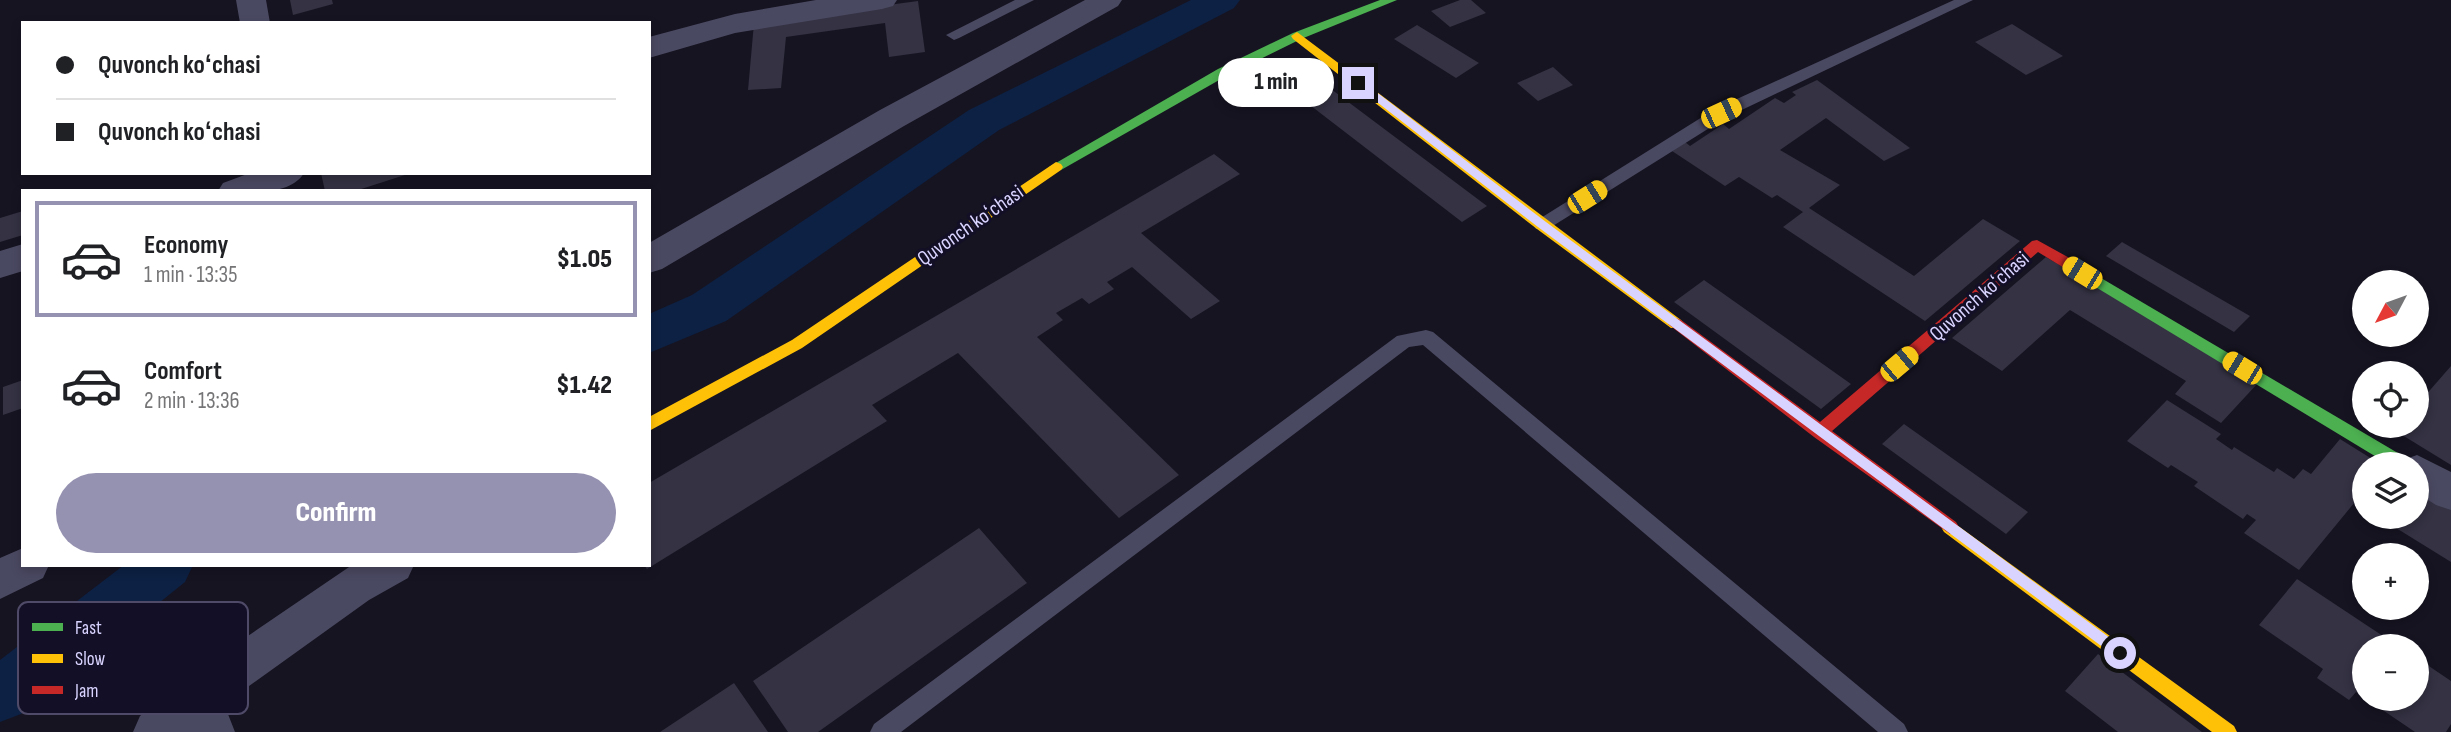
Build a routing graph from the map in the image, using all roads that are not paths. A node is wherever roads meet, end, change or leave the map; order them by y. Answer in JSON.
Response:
{"nodes":[{"id":1,"x":251,"y":0,"type":"edge"},
{"id":2,"x":882,"y":0,"type":"edge"},
{"id":3,"x":1027,"y":0,"type":"edge"},
{"id":4,"x":1107,"y":0,"type":"edge"},
{"id":5,"x":1391,"y":0,"type":"edge"},
{"id":6,"x":1966,"y":0,"type":"edge"},
{"id":7,"x":255,"y":21,"type":"edge"},
{"id":8,"x":954,"y":35,"type":"dead end"},
{"id":9,"x":1297,"y":36,"type":"junction"},
{"id":10,"x":651,"y":47,"type":"edge"},
{"id":11,"x":285,"y":175,"type":"edge"},
{"id":12,"x":241,"y":189,"type":"edge"},
{"id":13,"x":1542,"y":225,"type":"junction"},
{"id":14,"x":21,"y":258,"type":"edge"},
{"id":15,"x":651,"y":259,"type":"edge"},
{"id":16,"x":0,"y":265,"type":"edge"},
{"id":17,"x":651,"y":424,"type":"edge"},
{"id":18,"x":1820,"y":432,"type":"junction"},
{"id":19,"x":2382,"y":452,"type":"edge"},
{"id":20,"x":2429,"y":479,"type":"edge"},
{"id":21,"x":2451,"y":493,"type":"edge"},
{"id":22,"x":24,"y":567,"type":"edge"},
{"id":23,"x":389,"y":567,"type":"edge"},
{"id":24,"x":0,"y":580,"type":"edge"},
{"id":25,"x":248,"y":676,"type":"edge"},
{"id":26,"x":204,"y":714,"type":"edge"},
{"id":27,"x":157,"y":732,"type":"edge"},
{"id":28,"x":882,"y":732,"type":"edge"},
{"id":29,"x":1896,"y":732,"type":"edge"},
{"id":30,"x":2227,"y":732,"type":"edge"}],
"edges":[{"from":1,"to":7,"type":"street"},
{"from":2,"to":10,"type":"street"},
{"from":3,"to":8,"type":"lane"},
{"from":4,"to":15,"type":"street"},
{"from":5,"to":9,"type":"street","name":"Quvonch koʻchasi"},
{"from":6,"to":13,"type":"lane"},
{"from":9,"to":13,"type":"street"},
{"from":9,"to":17,"type":"street","name":"Quvonch koʻchasi"},
{"from":11,"to":12,"type":"street"},
{"from":13,"to":18,"type":"street"},
{"from":14,"to":16,"type":"street"},
{"from":18,"to":19,"type":"street","name":"Quvonch koʻchasi"},
{"from":18,"to":30,"type":"street"},
{"from":20,"to":21,"type":"street"},
{"from":22,"to":24,"type":"street"},
{"from":23,"to":25,"type":"street"},
{"from":26,"to":27,"type":"street"},
{"from":28,"to":29,"type":"lane"}]}
